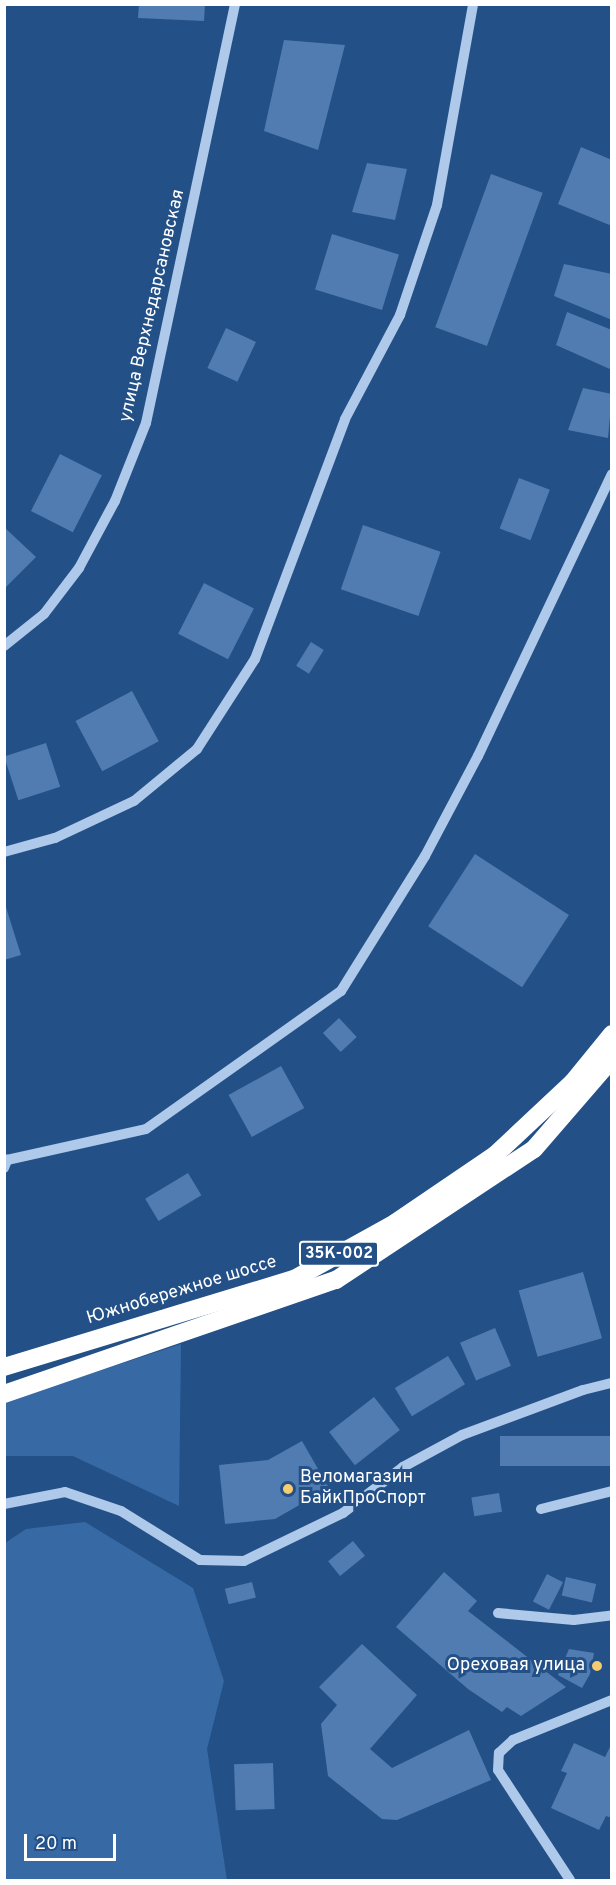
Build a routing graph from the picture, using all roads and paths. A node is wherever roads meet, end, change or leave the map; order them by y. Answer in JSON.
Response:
{"nodes":[{"id":1,"x":235,"y":4,"type":"edge"},
{"id":2,"x":473,"y":4,"type":"edge"},
{"id":3,"x":612,"y":474,"type":"edge"},
{"id":4,"x":4,"y":646,"type":"edge"},
{"id":5,"x":4,"y":852,"type":"edge"},
{"id":6,"x":612,"y":1034,"type":"edge"},
{"id":7,"x":612,"y":1059,"type":"edge"},
{"id":8,"x":4,"y":1168,"type":"edge"},
{"id":9,"x":4,"y":1367,"type":"edge"},
{"id":10,"x":612,"y":1383,"type":"edge"},
{"id":11,"x":4,"y":1394,"type":"edge"},
{"id":12,"x":612,"y":1491,"type":"edge"},
{"id":13,"x":4,"y":1504,"type":"edge"},
{"id":14,"x":541,"y":1509,"type":"dead end"},
{"id":15,"x":498,"y":1613,"type":"dead end"},
{"id":16,"x":612,"y":1615,"type":"edge"},
{"id":17,"x":612,"y":1700,"type":"edge"},
{"id":18,"x":570,"y":1881,"type":"edge"}],
"edges":[{"from":1,"to":4,"type":"street","name":"улица Верхнедарсановская"},
{"from":2,"to":5,"type":"street"},
{"from":3,"to":8,"type":"street"},
{"from":6,"to":9,"type":"highway","name":"Южнобережное шоссе","number":"35К-002"},
{"from":7,"to":11,"type":"highway","name":"Южнобережное шоссе"},
{"from":10,"to":13,"type":"street"},
{"from":12,"to":14,"type":"street"},
{"from":15,"to":16,"type":"street"},
{"from":17,"to":18,"type":"street"}]}
